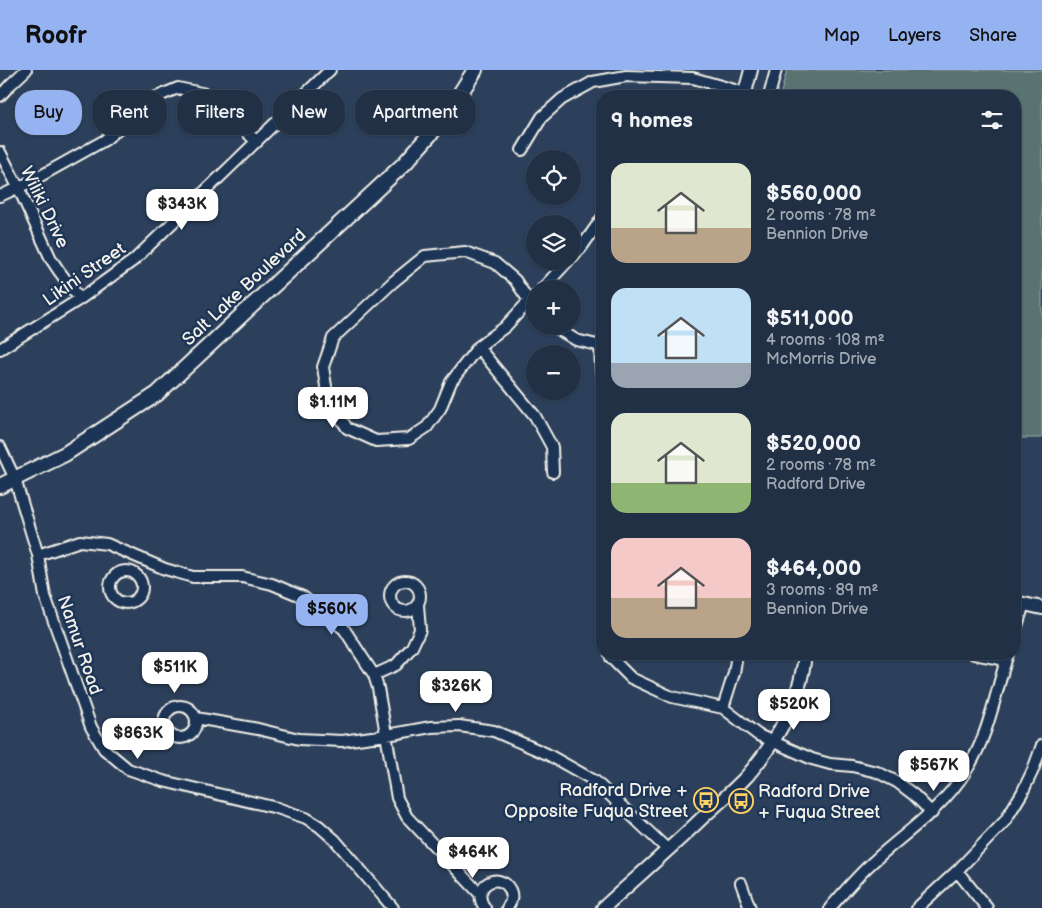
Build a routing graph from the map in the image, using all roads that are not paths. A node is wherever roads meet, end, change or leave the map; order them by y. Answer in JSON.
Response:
{"nodes":[{"id":1,"x":26,"y":70,"type":"edge"},
{"id":2,"x":330,"y":70,"type":"edge"},
{"id":3,"x":475,"y":70,"type":"edge"},
{"id":4,"x":751,"y":70,"type":"edge"},
{"id":5,"x":776,"y":70,"type":"edge"},
{"id":6,"x":625,"y":73,"type":"edge"},
{"id":7,"x":729,"y":90,"type":"edge"},
{"id":8,"x":745,"y":90,"type":"edge"},
{"id":9,"x":771,"y":90,"type":"edge"},
{"id":10,"x":0,"y":96,"type":"edge"},
{"id":11,"x":257,"y":142,"type":"junction"},
{"id":12,"x":522,"y":150,"type":"dead end"},
{"id":13,"x":0,"y":152,"type":"edge"},
{"id":14,"x":18,"y":187,"type":"junction"},
{"id":15,"x":0,"y":196,"type":"edge"},
{"id":16,"x":596,"y":227,"type":"edge"},
{"id":17,"x":581,"y":248,"type":"edge"},
{"id":18,"x":560,"y":270,"type":"edge"},
{"id":19,"x":550,"y":280,"type":"edge"},
{"id":20,"x":526,"y":293,"type":"edge"},
{"id":21,"x":80,"y":299,"type":"junction"},
{"id":22,"x":526,"y":308,"type":"edge"},
{"id":23,"x":568,"y":335,"type":"edge"},
{"id":24,"x":596,"y":343,"type":"edge"},
{"id":25,"x":478,"y":347,"type":"junction"},
{"id":26,"x":0,"y":349,"type":"edge"},
{"id":27,"x":0,"y":447,"type":"edge"},
{"id":28,"x":553,"y":472,"type":"dead end"},
{"id":29,"x":15,"y":479,"type":"junction"},
{"id":30,"x":0,"y":486,"type":"edge"},
{"id":31,"x":38,"y":555,"type":"junction"},
{"id":32,"x":138,"y":557,"type":"junction"},
{"id":33,"x":131,"y":573,"type":"dead end"},
{"id":34,"x":1021,"y":603,"type":"edge"},
{"id":35,"x":418,"y":605,"type":"dead end"},
{"id":36,"x":1042,"y":608,"type":"edge"},
{"id":37,"x":613,"y":660,"type":"edge"},
{"id":38,"x":736,"y":660,"type":"edge"},
{"id":39,"x":805,"y":660,"type":"edge"},
{"id":40,"x":1006,"y":660,"type":"edge"},
{"id":41,"x":374,"y":675,"type":"junction"},
{"id":42,"x":723,"y":708,"type":"junction"},
{"id":43,"x":196,"y":718,"type":"dead end"},
{"id":44,"x":387,"y":735,"type":"junction"},
{"id":45,"x":773,"y":742,"type":"junction"},
{"id":46,"x":1042,"y":745,"type":"edge"},
{"id":47,"x":932,"y":813,"type":"junction"},
{"id":48,"x":668,"y":850,"type":"junction"},
{"id":49,"x":957,"y":871,"type":"junction"},
{"id":50,"x":741,"y":883,"type":"dead end"},
{"id":51,"x":480,"y":894,"type":"junction"},
{"id":52,"x":393,"y":908,"type":"edge"},
{"id":53,"x":485,"y":908,"type":"edge"},
{"id":54,"x":507,"y":908,"type":"edge"},
{"id":55,"x":603,"y":908,"type":"edge"},
{"id":56,"x":750,"y":908,"type":"edge"},
{"id":57,"x":830,"y":908,"type":"edge"},
{"id":58,"x":917,"y":908,"type":"edge"},
{"id":59,"x":987,"y":908,"type":"edge"}],
"edges":[{"from":1,"to":10,"type":"street"},
{"from":2,"to":11,"type":"street","name":"Likini Street"},
{"from":3,"to":29,"type":"main road","name":"Salt Lake Boulevard"},
{"from":4,"to":8,"type":"street"},
{"from":5,"to":9,"type":"street"},
{"from":6,"to":7,"type":"street"},
{"from":6,"to":12,"type":"street"},
{"from":11,"to":14,"type":"street"},
{"from":11,"to":21,"type":"street","name":"Likini Street"},
{"from":13,"to":14,"type":"street","name":"Wiliki Drive"},
{"from":14,"to":15,"type":"street"},
{"from":14,"to":21,"type":"street","name":"Wiliki Drive"},
{"from":16,"to":17,"type":"street"},
{"from":18,"to":19,"type":"street"},
{"from":20,"to":25,"type":"street"},
{"from":21,"to":26,"type":"street","name":"Likini Street"},
{"from":22,"to":25,"type":"street"},
{"from":23,"to":24,"type":"street"},
{"from":25,"to":28,"type":"street"},
{"from":27,"to":29,"type":"street","name":"Namur Road"},
{"from":29,"to":30,"type":"main road","name":"Salt Lake Boulevard"},
{"from":29,"to":31,"type":"street","name":"Namur Road"},
{"from":31,"to":32,"type":"street"},
{"from":31,"to":52,"type":"street","name":"Namur Road"},
{"from":32,"to":33,"type":"street"},
{"from":32,"to":41,"type":"street"},
{"from":34,"to":36,"type":"street"},
{"from":35,"to":41,"type":"street"},
{"from":37,"to":42,"type":"street"},
{"from":38,"to":42,"type":"street"},
{"from":39,"to":45,"type":"street"},
{"from":40,"to":47,"type":"street"},
{"from":41,"to":44,"type":"street"},
{"from":42,"to":45,"type":"street"},
{"from":43,"to":44,"type":"street"},
{"from":44,"to":48,"type":"street"},
{"from":44,"to":51,"type":"street"},
{"from":45,"to":47,"type":"street"},
{"from":45,"to":48,"type":"street"},
{"from":46,"to":49,"type":"street"},
{"from":47,"to":57,"type":"street"},
{"from":48,"to":55,"type":"street"},
{"from":49,"to":58,"type":"street"},
{"from":49,"to":59,"type":"street"},
{"from":50,"to":56,"type":"street"},
{"from":51,"to":53,"type":"street"},
{"from":51,"to":54,"type":"street"}]}
